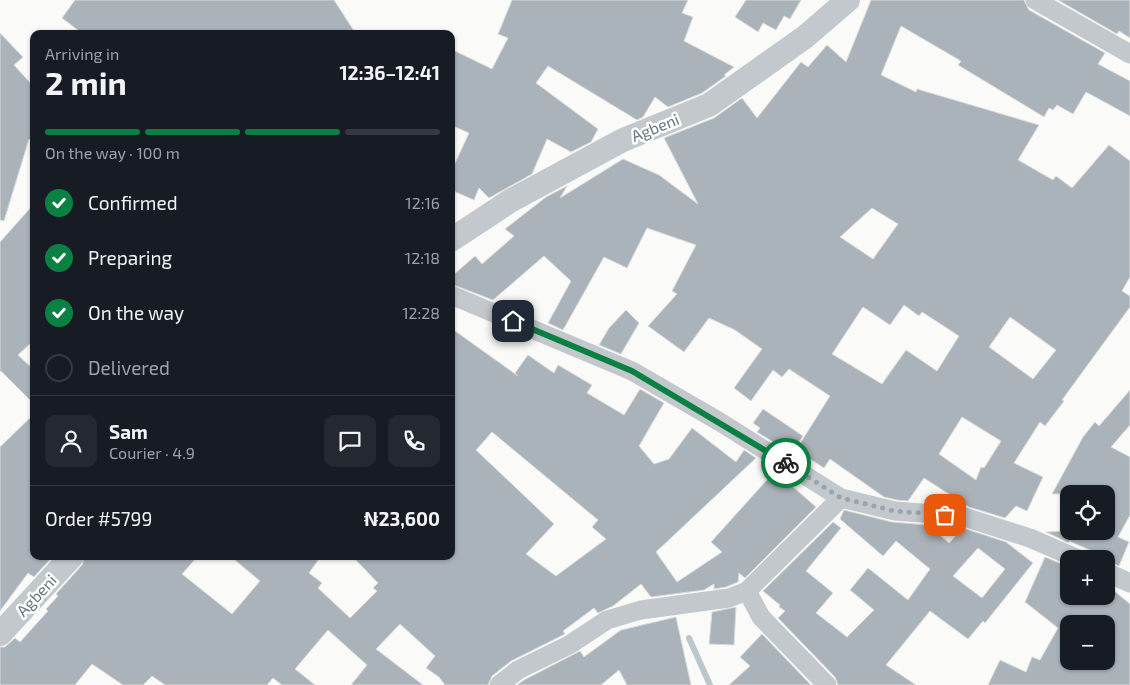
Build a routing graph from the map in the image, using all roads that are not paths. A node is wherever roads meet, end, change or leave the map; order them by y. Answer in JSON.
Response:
{"nodes":[{"id":1,"x":848,"y":0,"type":"edge"},
{"id":2,"x":1035,"y":0,"type":"edge"},
{"id":3,"x":1130,"y":54,"type":"edge"},
{"id":4,"x":455,"y":237,"type":"edge"},
{"id":5,"x":455,"y":297,"type":"edge"},
{"id":6,"x":841,"y":498,"type":"junction"},
{"id":7,"x":1060,"y":551,"type":"edge"},
{"id":8,"x":68,"y":560,"type":"edge"},
{"id":9,"x":1115,"y":576,"type":"edge"},
{"id":10,"x":1130,"y":584,"type":"edge"},
{"id":11,"x":747,"y":591,"type":"junction"},
{"id":12,"x":0,"y":634,"type":"edge"},
{"id":13,"x":499,"y":685,"type":"edge"},
{"id":14,"x":827,"y":685,"type":"edge"}],
"edges":[{"from":1,"to":4,"type":"street","name":"Agbeni"},
{"from":2,"to":3,"type":"street"},
{"from":5,"to":6,"type":"street"},
{"from":6,"to":7,"type":"street"},
{"from":6,"to":11,"type":"street"},
{"from":8,"to":12,"type":"street","name":"Agbeni"},
{"from":9,"to":10,"type":"street"},
{"from":11,"to":13,"type":"street"},
{"from":11,"to":14,"type":"street"}]}
